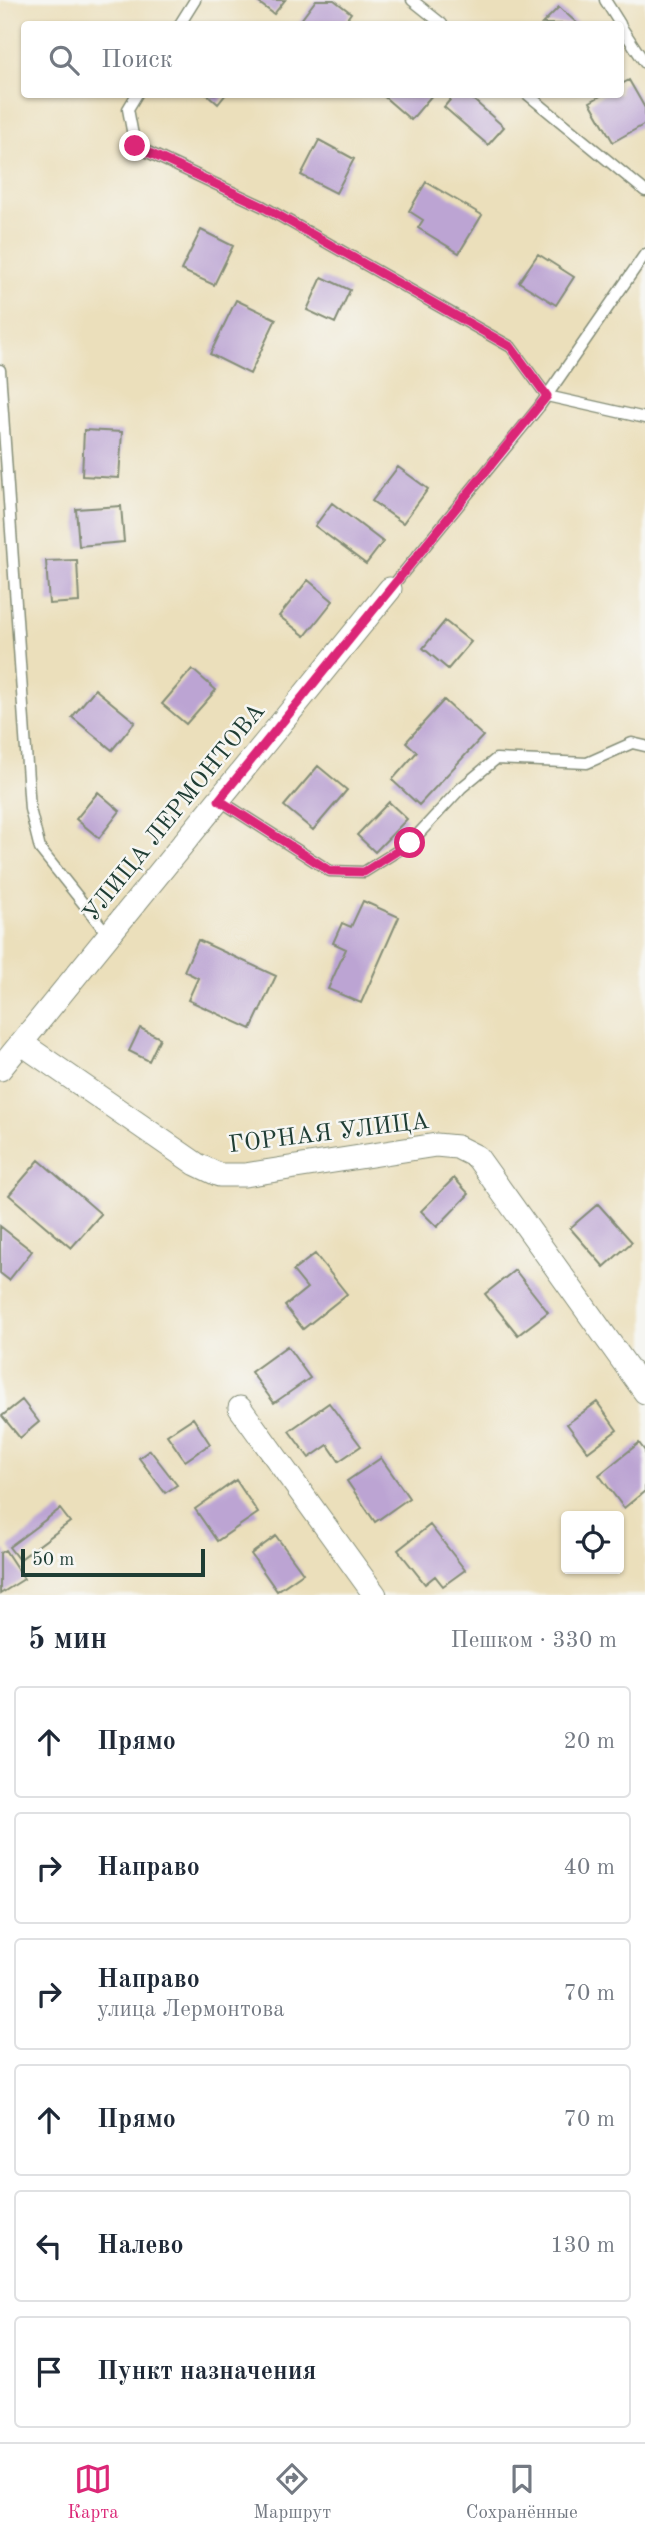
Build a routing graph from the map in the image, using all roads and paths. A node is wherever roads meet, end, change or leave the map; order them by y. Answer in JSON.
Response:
{"nodes":[{"id":1,"x":195,"y":0,"type":"edge"},
{"id":2,"x":412,"y":0,"type":"edge"},
{"id":3,"x":606,"y":1,"type":"edge"},
{"id":4,"x":182,"y":21,"type":"edge"},
{"id":5,"x":438,"y":21,"type":"edge"},
{"id":6,"x":618,"y":21,"type":"edge"},
{"id":7,"x":624,"y":31,"type":"edge"},
{"id":8,"x":645,"y":63,"type":"edge"},
{"id":9,"x":135,"y":98,"type":"edge"},
{"id":10,"x":532,"y":98,"type":"edge"},
{"id":11,"x":645,"y":191,"type":"edge"},
{"id":12,"x":645,"y":254,"type":"edge"},
{"id":13,"x":0,"y":370,"type":"edge"},
{"id":14,"x":547,"y":396,"type":"junction"},
{"id":15,"x":645,"y":418,"type":"edge"},
{"id":16,"x":390,"y":589,"type":"joint"},
{"id":17,"x":645,"y":746,"type":"edge"},
{"id":18,"x":219,"y":800,"type":"junction"},
{"id":19,"x":109,"y":936,"type":"junction"},
{"id":20,"x":22,"y":1043,"type":"junction"},
{"id":21,"x":0,"y":1069,"type":"edge"},
{"id":22,"x":645,"y":1392,"type":"edge"},
{"id":23,"x":240,"y":1408,"type":"dead end"},
{"id":24,"x":375,"y":1595,"type":"edge"}],
"edges":[{"from":1,"to":4,"type":"lane"},
{"from":2,"to":5,"type":"lane"},
{"from":3,"to":6,"type":"lane"},
{"from":7,"to":8,"type":"lane"},
{"from":9,"to":14,"type":"lane"},
{"from":10,"to":11,"type":"lane"},
{"from":12,"to":14,"type":"lane"},
{"from":13,"to":19,"type":"lane"},
{"from":14,"to":15,"type":"lane"},
{"from":14,"to":16,"type":"lane"},
{"from":16,"to":18,"type":"street","name":"УЛИЦА ЛЕРМОНТОВА"},
{"from":17,"to":18,"type":"lane"},
{"from":18,"to":19,"type":"street","name":"УЛИЦА ЛЕРМОНТОВА"},
{"from":19,"to":20,"type":"street","name":"УЛИЦА ЛЕРМОНТОВА"},
{"from":20,"to":21,"type":"street","name":"УЛИЦА ЛЕРМОНТОВА"},
{"from":20,"to":22,"type":"street","name":"ГОРНАЯ УЛИЦА"},
{"from":23,"to":24,"type":"street"}]}
